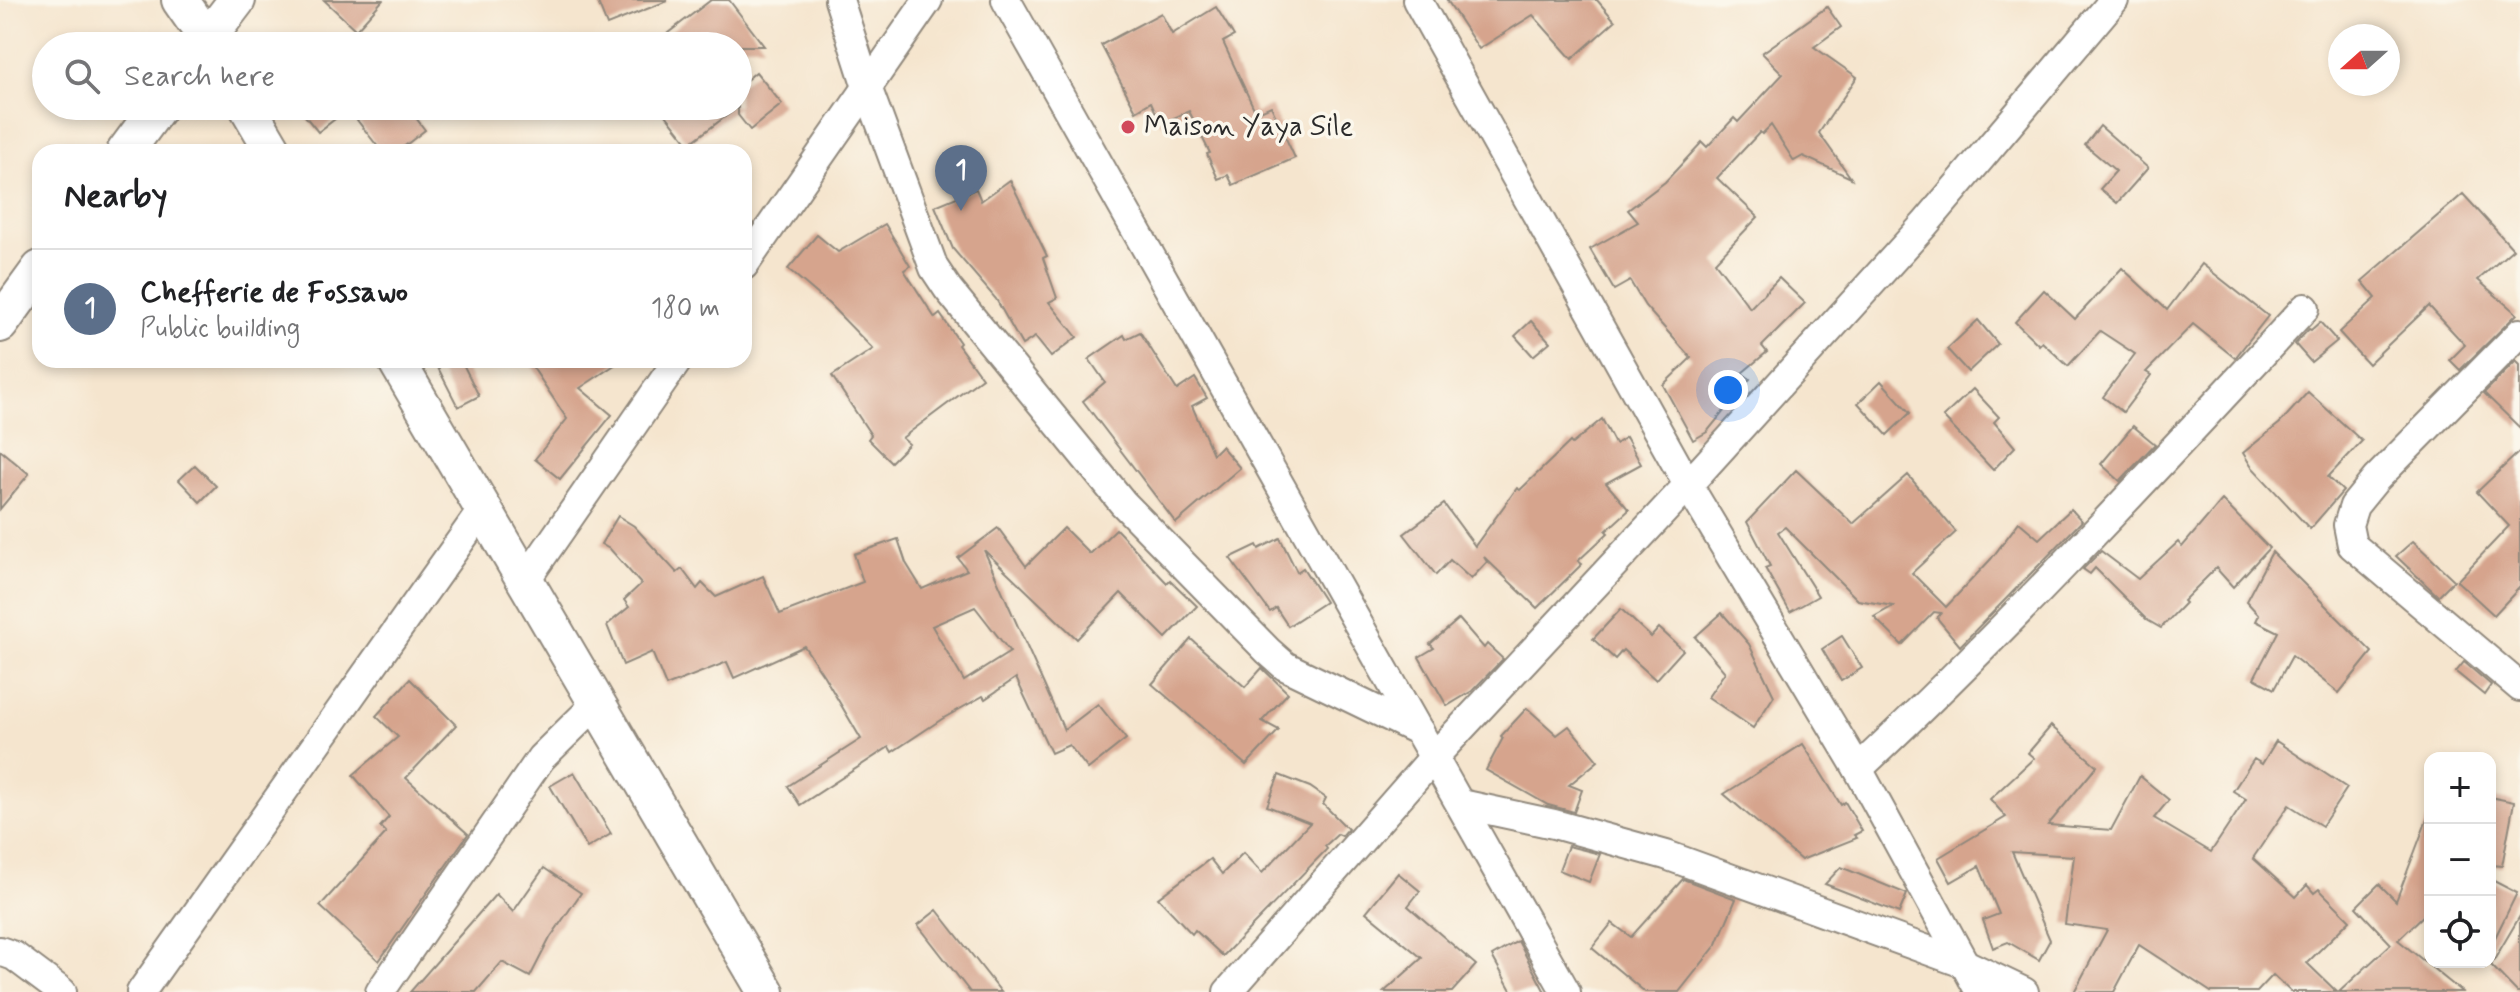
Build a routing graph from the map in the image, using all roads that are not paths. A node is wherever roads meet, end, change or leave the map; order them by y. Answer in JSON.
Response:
{"nodes":[{"id":1,"x":180,"y":0,"type":"edge"},
{"id":2,"x":237,"y":0,"type":"edge"},
{"id":3,"x":839,"y":0,"type":"edge"},
{"id":4,"x":928,"y":0,"type":"edge"},
{"id":5,"x":1006,"y":0,"type":"edge"},
{"id":6,"x":1417,"y":0,"type":"edge"},
{"id":7,"x":2114,"y":0,"type":"edge"},
{"id":8,"x":200,"y":32,"type":"edge"},
{"id":9,"x":215,"y":32,"type":"edge"},
{"id":10,"x":867,"y":87,"type":"junction"},
{"id":11,"x":149,"y":120,"type":"edge"},
{"id":12,"x":255,"y":120,"type":"edge"},
{"id":13,"x":131,"y":144,"type":"edge"},
{"id":14,"x":269,"y":144,"type":"edge"},
{"id":15,"x":752,"y":253,"type":"edge"},
{"id":16,"x":32,"y":280,"type":"edge"},
{"id":17,"x":2305,"y":308,"type":"dead end"},
{"id":18,"x":0,"y":324,"type":"edge"},
{"id":19,"x":2520,"y":333,"type":"edge"},
{"id":20,"x":401,"y":368,"type":"edge"},
{"id":21,"x":672,"y":368,"type":"edge"},
{"id":22,"x":1688,"y":485,"type":"junction"},
{"id":23,"x":483,"y":509,"type":"junction"},
{"id":24,"x":525,"y":581,"type":"junction"},
{"id":25,"x":2520,"y":687,"type":"edge"},
{"id":26,"x":597,"y":703,"type":"junction"},
{"id":27,"x":1419,"y":731,"type":"junction"},
{"id":28,"x":1434,"y":757,"type":"junction"},
{"id":29,"x":1858,"y":769,"type":"junction"},
{"id":30,"x":1461,"y":804,"type":"junction"},
{"id":31,"x":0,"y":951,"type":"edge"},
{"id":32,"x":1963,"y":963,"type":"junction"},
{"id":33,"x":62,"y":992,"type":"edge"},
{"id":34,"x":141,"y":992,"type":"edge"},
{"id":35,"x":380,"y":992,"type":"edge"},
{"id":36,"x":766,"y":992,"type":"edge"},
{"id":37,"x":1228,"y":992,"type":"edge"},
{"id":38,"x":1566,"y":992,"type":"edge"},
{"id":39,"x":1980,"y":992,"type":"edge"},
{"id":40,"x":2024,"y":992,"type":"edge"}],
"edges":[{"from":1,"to":8,"type":"street"},
{"from":2,"to":9,"type":"street"},
{"from":3,"to":10,"type":"street"},
{"from":4,"to":10,"type":"street"},
{"from":5,"to":27,"type":"street"},
{"from":6,"to":22,"type":"street"},
{"from":7,"to":22,"type":"street"},
{"from":10,"to":15,"type":"street"},
{"from":10,"to":27,"type":"street"},
{"from":11,"to":13,"type":"street"},
{"from":12,"to":14,"type":"street"},
{"from":16,"to":18,"type":"street"},
{"from":17,"to":29,"type":"street"},
{"from":19,"to":25,"type":"street"},
{"from":20,"to":23,"type":"street"},
{"from":21,"to":24,"type":"street"},
{"from":22,"to":28,"type":"street"},
{"from":22,"to":29,"type":"street"},
{"from":23,"to":24,"type":"street"},
{"from":23,"to":34,"type":"street"},
{"from":24,"to":26,"type":"street"},
{"from":26,"to":35,"type":"street"},
{"from":26,"to":36,"type":"street"},
{"from":27,"to":28,"type":"street"},
{"from":28,"to":30,"type":"street"},
{"from":28,"to":37,"type":"street"},
{"from":29,"to":32,"type":"street"},
{"from":30,"to":32,"type":"street"},
{"from":30,"to":38,"type":"street"},
{"from":31,"to":33,"type":"street"},
{"from":32,"to":39,"type":"street"},
{"from":32,"to":40,"type":"street"}]}
